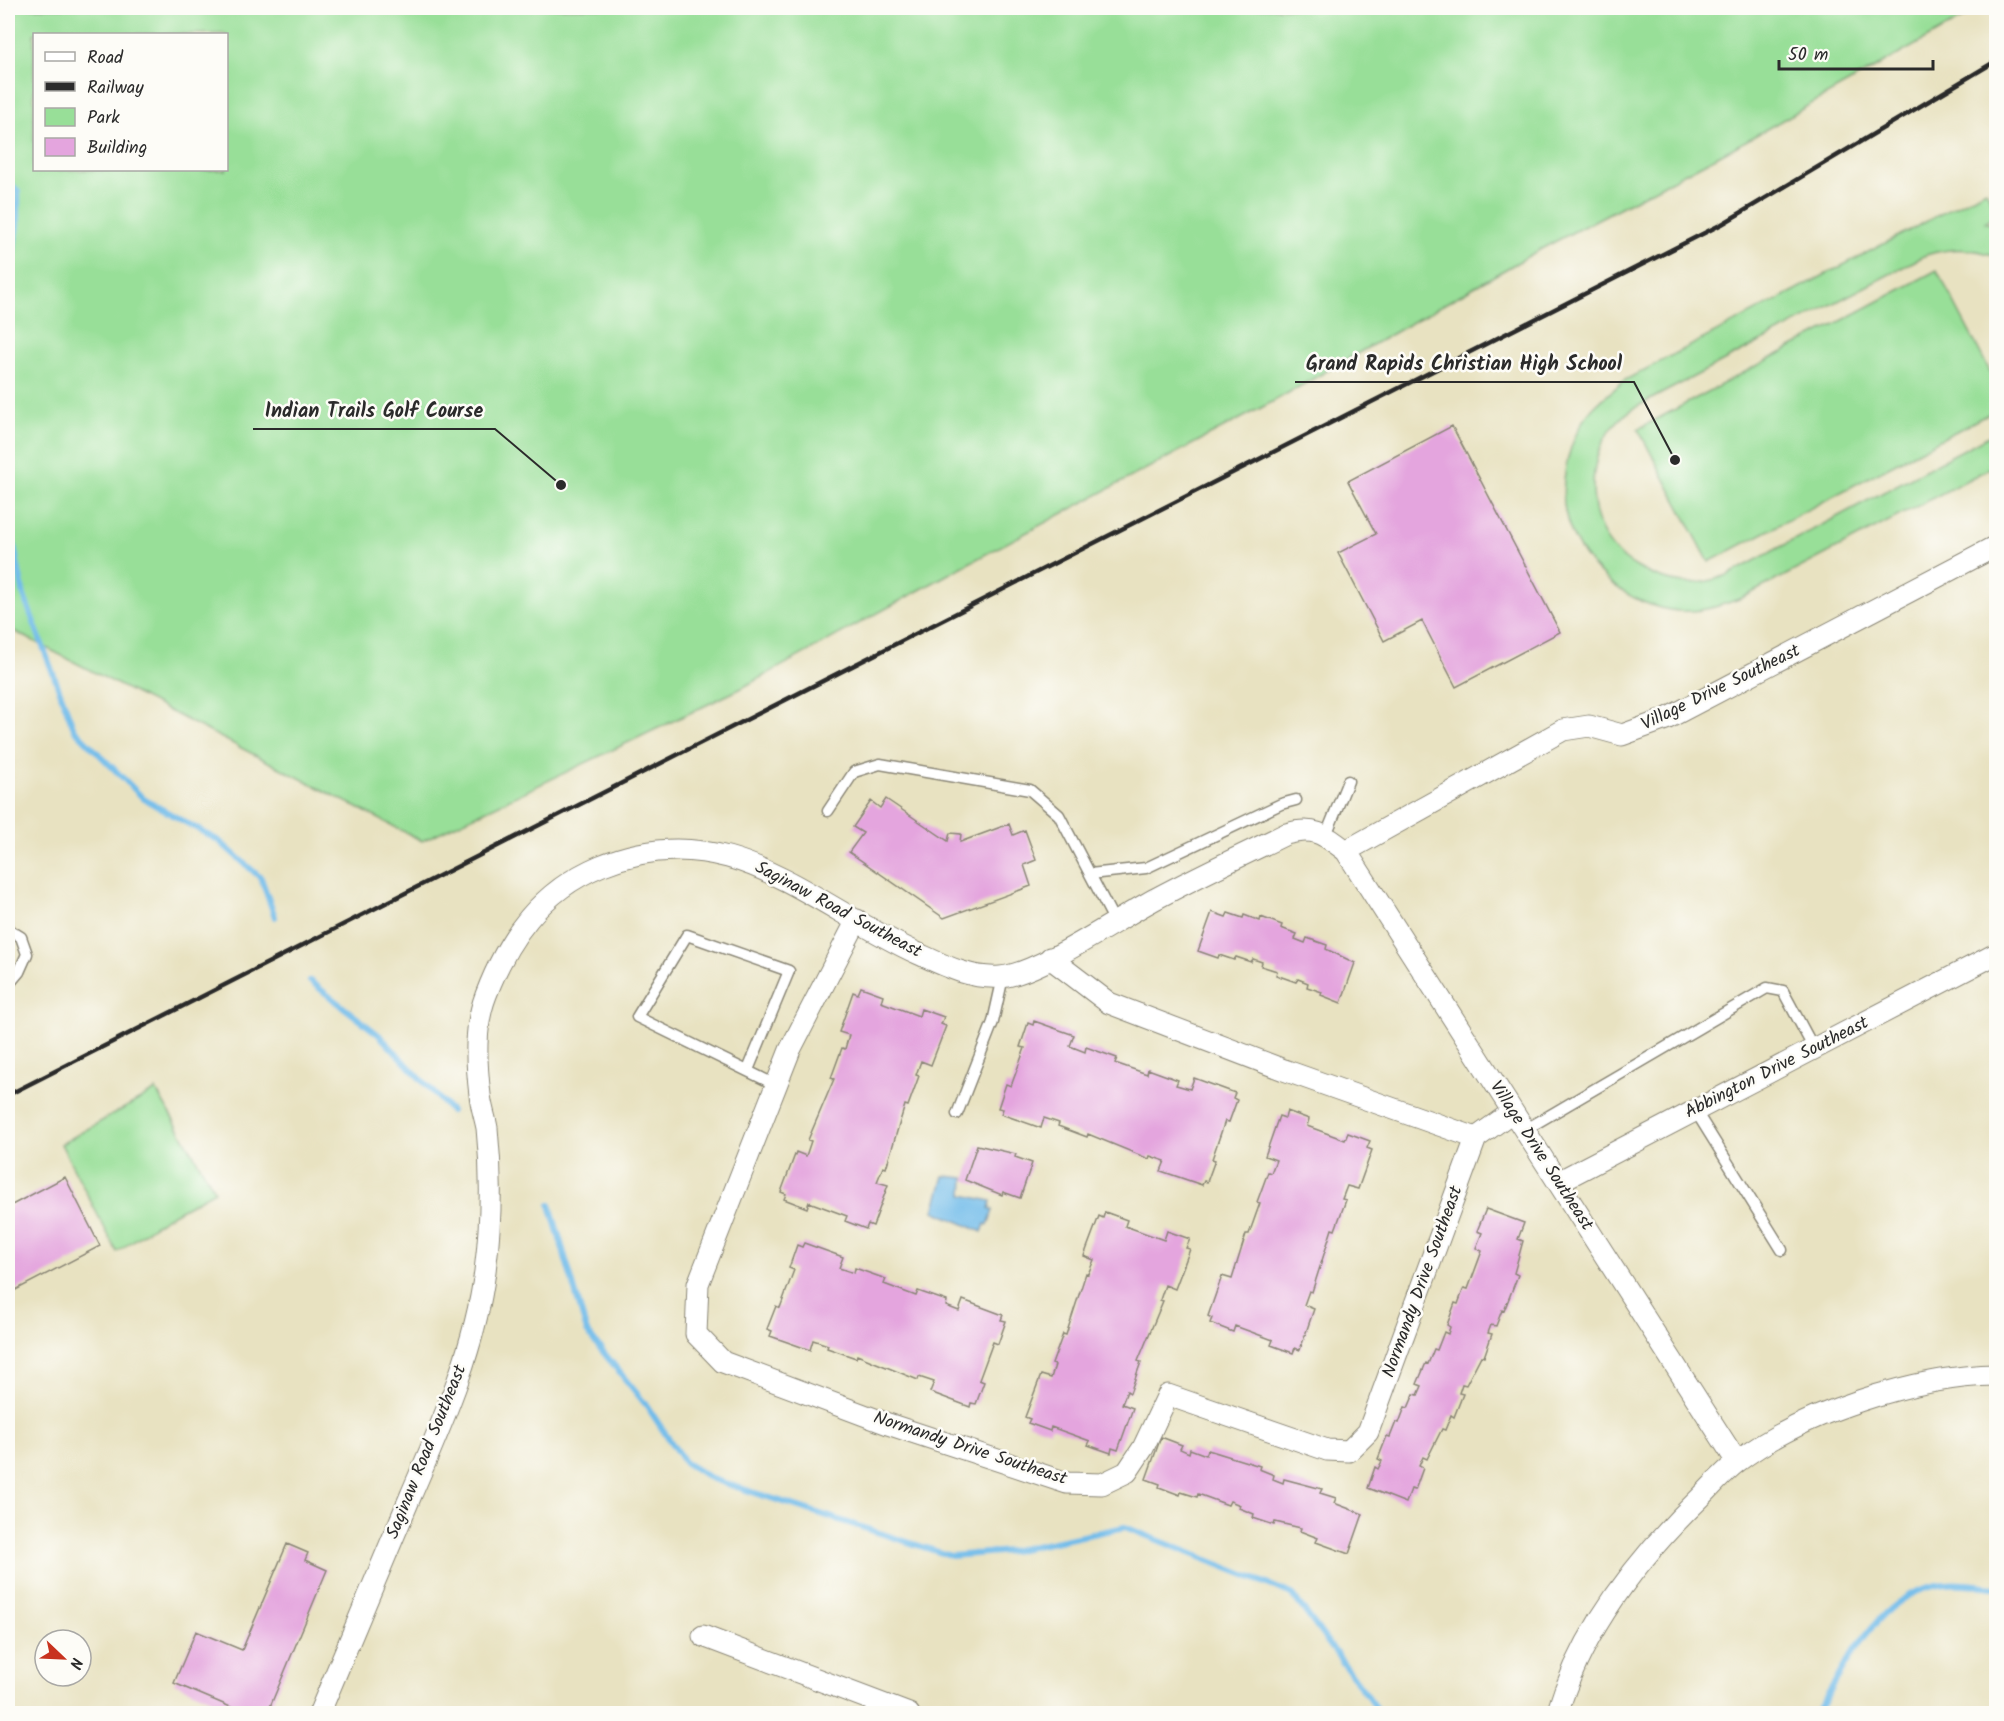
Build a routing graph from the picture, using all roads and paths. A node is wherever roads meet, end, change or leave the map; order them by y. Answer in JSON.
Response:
{"nodes":[{"id":1,"x":1996,"y":546,"type":"edge"},
{"id":2,"x":1348,"y":781,"type":"dead end"},
{"id":3,"x":1296,"y":800,"type":"dead end"},
{"id":4,"x":828,"y":811,"type":"dead end"},
{"id":5,"x":1286,"y":834,"type":"joint"},
{"id":6,"x":1326,"y":835,"type":"junction"},
{"id":7,"x":1346,"y":851,"type":"junction"},
{"id":8,"x":1090,"y":874,"type":"junction"},
{"id":9,"x":857,"y":920,"type":"junction"},
{"id":10,"x":1115,"y":922,"type":"junction"},
{"id":11,"x":8,"y":929,"type":"edge"},
{"id":12,"x":1996,"y":954,"type":"edge"},
{"id":13,"x":1050,"y":958,"type":"junction"},
{"id":14,"x":1003,"y":977,"type":"junction"},
{"id":15,"x":8,"y":985,"type":"edge"},
{"id":16,"x":1814,"y":1049,"type":"junction"},
{"id":17,"x":748,"y":1070,"type":"junction"},
{"id":18,"x":776,"y":1085,"type":"junction"},
{"id":19,"x":1695,"y":1110,"type":"junction"},
{"id":20,"x":1512,"y":1112,"type":"junction"},
{"id":21,"x":957,"y":1114,"type":"dead end"},
{"id":22,"x":1523,"y":1131,"type":"junction"},
{"id":23,"x":1476,"y":1138,"type":"junction"},
{"id":24,"x":1558,"y":1182,"type":"junction"},
{"id":25,"x":1782,"y":1250,"type":"dead end"},
{"id":26,"x":1996,"y":1375,"type":"edge"},
{"id":27,"x":1737,"y":1462,"type":"junction"},
{"id":28,"x":703,"y":1636,"type":"dead end"},
{"id":29,"x":319,"y":1713,"type":"edge"},
{"id":30,"x":909,"y":1713,"type":"edge"},
{"id":31,"x":1557,"y":1713,"type":"edge"}],
"edges":[{"from":1,"to":7,"type":"street","name":"Village Drive Southeast"},
{"from":2,"to":6,"type":"lane"},
{"from":3,"to":8,"type":"lane"},
{"from":4,"to":8,"type":"lane"},
{"from":5,"to":6,"type":"street","name":"Village Drive Southeast"},
{"from":5,"to":10,"type":"street","name":"Saginaw Road Southeast"},
{"from":6,"to":7,"type":"street","name":"Village Drive Southeast"},
{"from":7,"to":20,"type":"street","name":"Village Drive Southeast"},
{"from":8,"to":10,"type":"lane"},
{"from":9,"to":14,"type":"street","name":"Saginaw Road Southeast"},
{"from":9,"to":18,"type":"street","name":"Normandy Drive Southeast"},
{"from":9,"to":29,"type":"street","name":"Saginaw Road Southeast"},
{"from":10,"to":13,"type":"street","name":"Saginaw Road Southeast"},
{"from":11,"to":15,"type":"lane"},
{"from":12,"to":16,"type":"street","name":"Abbington Drive Southeast"},
{"from":13,"to":14,"type":"street","name":"Saginaw Road Southeast"},
{"from":13,"to":23,"type":"street"},
{"from":14,"to":21,"type":"lane"},
{"from":16,"to":19,"type":"street","name":"Abbington Drive Southeast"},
{"from":16,"to":22,"type":"lane"},
{"from":17,"to":17,"type":"lane"},
{"from":17,"to":18,"type":"lane"},
{"from":18,"to":23,"type":"street","name":"Normandy Drive Southeast"},
{"from":19,"to":24,"type":"street","name":"Abbington Drive Southeast"},
{"from":19,"to":25,"type":"lane"},
{"from":20,"to":22,"type":"street","name":"Village Drive Southeast"},
{"from":20,"to":23,"type":"street"},
{"from":22,"to":24,"type":"street","name":"Village Drive Southeast"},
{"from":24,"to":27,"type":"street","name":"Village Drive Southeast"},
{"from":26,"to":27,"type":"street"},
{"from":27,"to":31,"type":"street"},
{"from":28,"to":30,"type":"street"}]}
